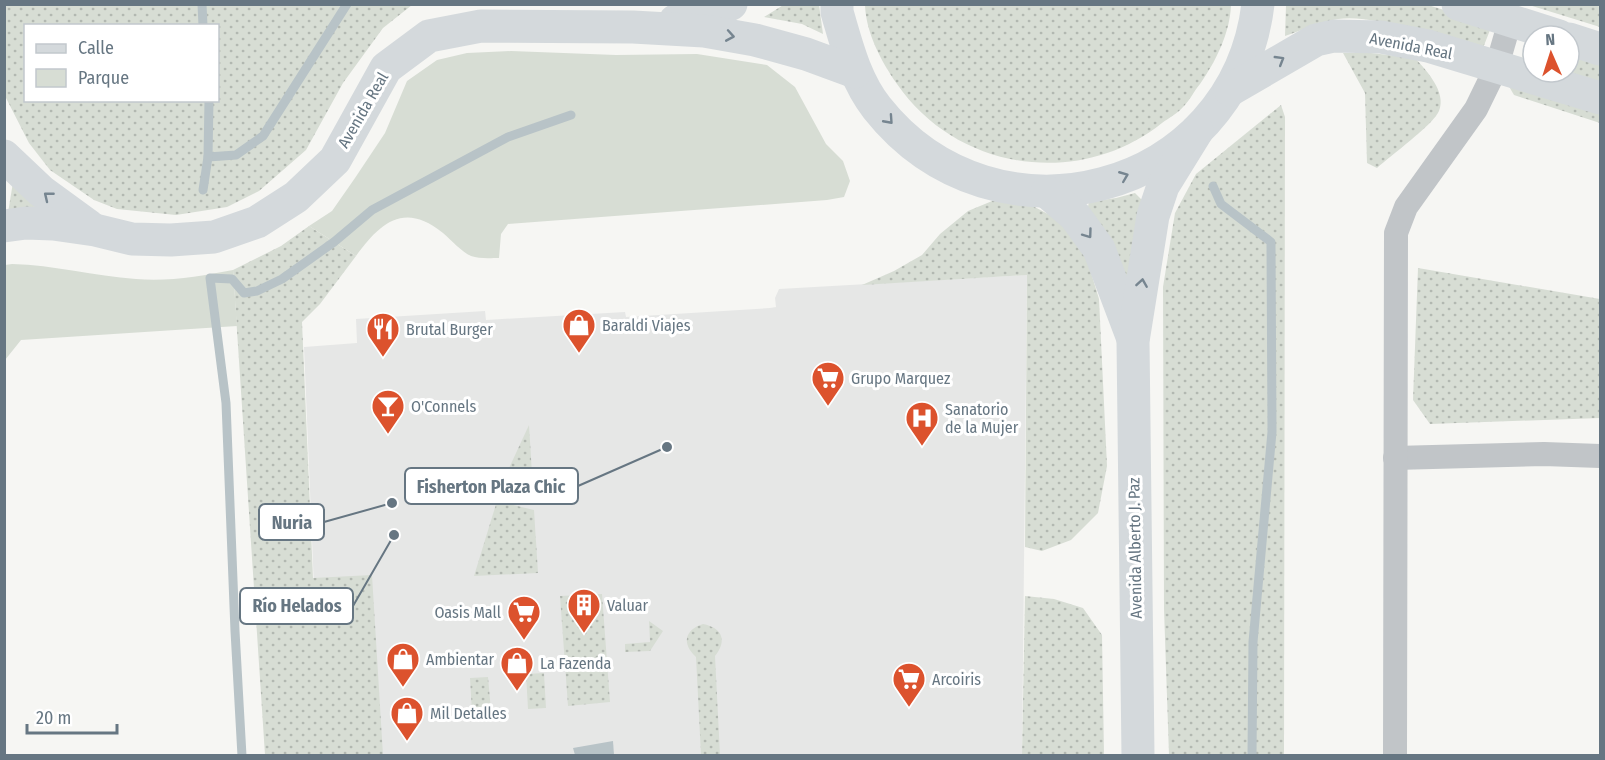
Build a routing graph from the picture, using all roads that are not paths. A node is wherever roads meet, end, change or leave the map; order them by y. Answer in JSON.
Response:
{"nodes":[{"id":1,"x":731,"y":4,"type":"edge"},
{"id":2,"x":837,"y":4,"type":"edge"},
{"id":3,"x":1258,"y":4,"type":"edge"},
{"id":4,"x":1458,"y":4,"type":"edge"},
{"id":5,"x":1510,"y":21,"type":"junction"},
{"id":6,"x":1521,"y":24,"type":"edge"},
{"id":7,"x":651,"y":27,"type":"junction"},
{"id":8,"x":1581,"y":43,"type":"edge"},
{"id":9,"x":1600,"y":49,"type":"edge"},
{"id":10,"x":1497,"y":66,"type":"junction"},
{"id":11,"x":855,"y":72,"type":"junction"},
{"id":12,"x":1230,"y":90,"type":"junction"},
{"id":13,"x":1600,"y":98,"type":"edge"},
{"id":14,"x":1197,"y":131,"type":"junction"},
{"id":15,"x":4,"y":156,"type":"edge"},
{"id":16,"x":1047,"y":192,"type":"junction"},
{"id":17,"x":4,"y":226,"type":"edge"},
{"id":18,"x":95,"y":230,"type":"junction"},
{"id":19,"x":1133,"y":341,"type":"junction"},
{"id":20,"x":1600,"y":456,"type":"edge"},
{"id":21,"x":1395,"y":458,"type":"junction"},
{"id":22,"x":1138,"y":756,"type":"edge"},
{"id":23,"x":1395,"y":756,"type":"edge"}],
"edges":[{"from":1,"to":7,"type":"main road","name":"Avenida Real"},
{"from":2,"to":11,"type":"main road"},
{"from":3,"to":12,"type":"main road"},
{"from":4,"to":5,"type":"main road"},
{"from":5,"to":6,"type":"main road"},
{"from":5,"to":10,"type":"street"},
{"from":7,"to":11,"type":"main road","name":"Avenida Real","one_way":true},
{"from":7,"to":18,"type":"main road","name":"Avenida Real"},
{"from":8,"to":9,"type":"main road"},
{"from":12,"to":10,"type":"main road","name":"Avenida Real","one_way":true},
{"from":10,"to":13,"type":"main road","name":"Avenida Real"},
{"from":10,"to":21,"type":"street"},
{"from":11,"to":16,"type":"main road","one_way":true},
{"from":12,"to":14,"type":"main road"},
{"from":16,"to":14,"type":"main road","one_way":true},
{"from":19,"to":14,"type":"main road","name":"Avenida Alberto J. Paz","one_way":true},
{"from":18,"to":15,"type":"main road","name":"Avenida Real","one_way":true},
{"from":16,"to":19,"type":"main road","name":"Avenida Alberto J. Paz","one_way":true},
{"from":17,"to":18,"type":"main road","name":"Avenida Real"},
{"from":19,"to":22,"type":"main road","name":"Avenida Alberto J. Paz"},
{"from":20,"to":21,"type":"street"},
{"from":21,"to":23,"type":"street"}]}
